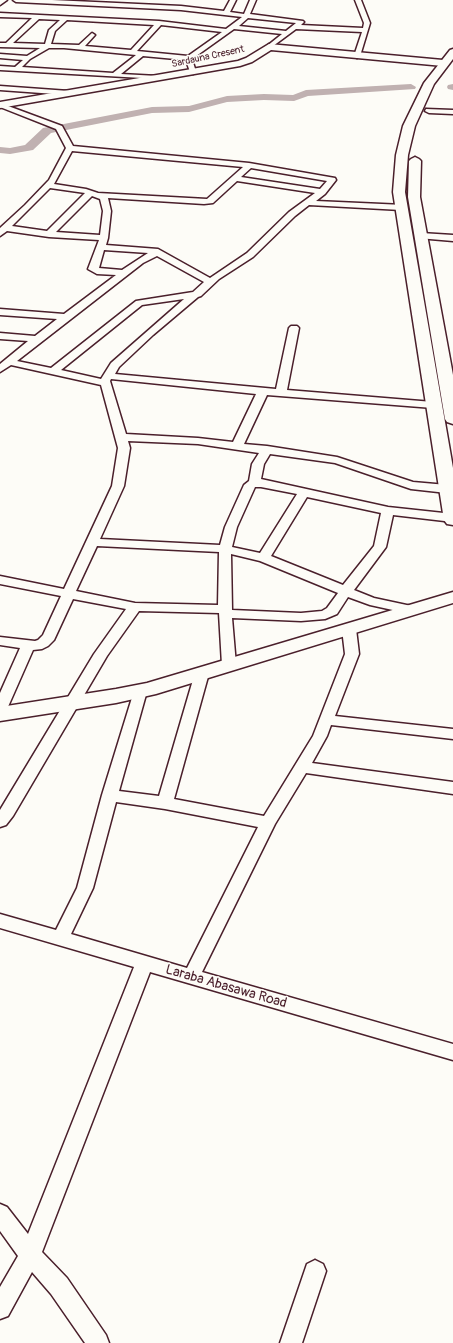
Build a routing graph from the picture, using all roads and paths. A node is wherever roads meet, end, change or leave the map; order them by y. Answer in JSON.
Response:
{"nodes":[{"id":1,"x":4,"y":0,"type":"edge"},
{"id":2,"x":16,"y":0,"type":"edge"},
{"id":3,"x":25,"y":0,"type":"edge"},
{"id":4,"x":145,"y":0,"type":"edge"},
{"id":5,"x":233,"y":0,"type":"edge"},
{"id":6,"x":253,"y":0,"type":"edge"},
{"id":7,"x":358,"y":0,"type":"edge"},
{"id":8,"x":63,"y":1,"type":"edge"},
{"id":9,"x":109,"y":2,"type":"edge"},
{"id":10,"x":0,"y":3,"type":"edge"},
{"id":11,"x":141,"y":6,"type":"junction"},
{"id":12,"x":113,"y":13,"type":"junction"},
{"id":13,"x":226,"y":14,"type":"junction"},
{"id":14,"x":0,"y":15,"type":"edge"},
{"id":15,"x":246,"y":16,"type":"junction"},
{"id":16,"x":37,"y":17,"type":"junction"},
{"id":17,"x":64,"y":19,"type":"junction"},
{"id":18,"x":159,"y":24,"type":"junction"},
{"id":19,"x":234,"y":27,"type":"junction"},
{"id":20,"x":295,"y":27,"type":"junction"},
{"id":21,"x":366,"y":30,"type":"junction"},
{"id":22,"x":228,"y":31,"type":"junction"},
{"id":23,"x":288,"y":33,"type":"junction"},
{"id":24,"x":92,"y":35,"type":"dead end"},
{"id":25,"x":0,"y":45,"type":"edge"},
{"id":26,"x":8,"y":45,"type":"junction"},
{"id":27,"x":47,"y":46,"type":"junction"},
{"id":28,"x":269,"y":47,"type":"junction"},
{"id":29,"x":80,"y":48,"type":"junction"},
{"id":30,"x":133,"y":52,"type":"junction"},
{"id":31,"x":453,"y":52,"type":"edge"},
{"id":32,"x":142,"y":53,"type":"junction"},
{"id":33,"x":0,"y":56,"type":"edge"},
{"id":34,"x":357,"y":56,"type":"junction"},
{"id":35,"x":28,"y":58,"type":"junction"},
{"id":36,"x":189,"y":58,"type":"junction"},
{"id":37,"x":448,"y":65,"type":"edge"},
{"id":38,"x":0,"y":68,"type":"edge"},
{"id":39,"x":20,"y":69,"type":"junction"},
{"id":40,"x":193,"y":72,"type":"junction"},
{"id":41,"x":115,"y":75,"type":"junction"},
{"id":42,"x":158,"y":78,"type":"junction"},
{"id":43,"x":1,"y":88,"type":"edge"},
{"id":44,"x":69,"y":93,"type":"junction"},
{"id":45,"x":0,"y":105,"type":"edge"},
{"id":46,"x":428,"y":111,"type":"junction"},
{"id":47,"x":453,"y":112,"type":"edge"},
{"id":48,"x":424,"y":123,"type":"dead end"},
{"id":49,"x":70,"y":148,"type":"junction"},
{"id":50,"x":417,"y":151,"type":"dead end"},
{"id":51,"x":249,"y":166,"type":"junction"},
{"id":52,"x":235,"y":178,"type":"junction"},
{"id":53,"x":47,"y":185,"type":"junction"},
{"id":54,"x":322,"y":192,"type":"junction"},
{"id":55,"x":94,"y":194,"type":"junction"},
{"id":56,"x":309,"y":203,"type":"junction"},
{"id":57,"x":401,"y":206,"type":"junction"},
{"id":58,"x":3,"y":231,"type":"edge"},
{"id":59,"x":49,"y":234,"type":"junction"},
{"id":60,"x":421,"y":236,"type":"junction"},
{"id":61,"x":453,"y":238,"type":"edge"},
{"id":62,"x":103,"y":242,"type":"junction"},
{"id":63,"x":157,"y":252,"type":"junction"},
{"id":64,"x":125,"y":273,"type":"junction"},
{"id":65,"x":211,"y":282,"type":"junction"},
{"id":66,"x":198,"y":294,"type":"junction"},
{"id":67,"x":0,"y":312,"type":"edge"},
{"id":68,"x":66,"y":317,"type":"junction"},
{"id":69,"x":294,"y":328,"type":"dead end"},
{"id":70,"x":0,"y":336,"type":"edge"},
{"id":71,"x":37,"y":340,"type":"junction"},
{"id":72,"x":9,"y":362,"type":"junction"},
{"id":73,"x":0,"y":370,"type":"edge"},
{"id":74,"x":54,"y":371,"type":"junction"},
{"id":75,"x":107,"y":379,"type":"junction"},
{"id":76,"x":262,"y":391,"type":"junction"},
{"id":77,"x":281,"y":393,"type":"junction"},
{"id":78,"x":433,"y":405,"type":"junction"},
{"id":79,"x":453,"y":419,"type":"edge"},
{"id":80,"x":120,"y":437,"type":"junction"},
{"id":81,"x":238,"y":446,"type":"junction"},
{"id":82,"x":267,"y":449,"type":"junction"},
{"id":83,"x":254,"y":483,"type":"junction"},
{"id":84,"x":447,"y":489,"type":"junction"},
{"id":85,"x":304,"y":492,"type":"junction"},
{"id":86,"x":388,"y":511,"type":"junction"},
{"id":87,"x":453,"y":519,"type":"edge"},
{"id":88,"x":92,"y":542,"type":"junction"},
{"id":89,"x":225,"y":549,"type":"junction"},
{"id":90,"x":264,"y":558,"type":"junction"},
{"id":91,"x":0,"y":580,"type":"edge"},
{"id":92,"x":345,"y":591,"type":"junction"},
{"id":93,"x":68,"y":594,"type":"junction"},
{"id":94,"x":453,"y":597,"type":"edge"},
{"id":95,"x":135,"y":608,"type":"junction"},
{"id":96,"x":411,"y":610,"type":"junction"},
{"id":97,"x":225,"y":612,"type":"junction"},
{"id":98,"x":349,"y":629,"type":"junction"},
{"id":99,"x":0,"y":641,"type":"edge"},
{"id":100,"x":28,"y":646,"type":"junction"},
{"id":101,"x":229,"y":665,"type":"junction"},
{"id":102,"x":202,"y":673,"type":"junction"},
{"id":103,"x":140,"y":691,"type":"junction"},
{"id":104,"x":72,"y":703,"type":"junction"},
{"id":105,"x":0,"y":709,"type":"edge"},
{"id":106,"x":0,"y":714,"type":"edge"},
{"id":107,"x":327,"y":720,"type":"junction"},
{"id":108,"x":453,"y":734,"type":"edge"},
{"id":109,"x":302,"y":767,"type":"junction"},
{"id":110,"x":453,"y":788,"type":"edge"},
{"id":111,"x":110,"y":796,"type":"junction"},
{"id":112,"x":165,"y":803,"type":"junction"},
{"id":113,"x":0,"y":821,"type":"edge"},
{"id":114,"x":268,"y":823,"type":"junction"},
{"id":115,"x":0,"y":921,"type":"edge"},
{"id":116,"x":60,"y":939,"type":"junction"},
{"id":117,"x":144,"y":964,"type":"junction"},
{"id":118,"x":191,"y":977,"type":"junction"},
{"id":119,"x":453,"y":1052,"type":"edge"},
{"id":120,"x":0,"y":1214,"type":"edge"},
{"id":121,"x":30,"y":1255,"type":"junction"},
{"id":122,"x":315,"y":1271,"type":"dead end"},
{"id":123,"x":0,"y":1308,"type":"edge"},
{"id":124,"x":98,"y":1343,"type":"edge"},
{"id":125,"x":291,"y":1343,"type":"edge"}],
"edges":[{"from":1,"to":10,"type":"street"},
{"from":2,"to":3,"type":"street"},
{"from":3,"to":8,"type":"street"},
{"from":4,"to":11,"type":"street"},
{"from":5,"to":13,"type":"street"},
{"from":6,"to":15,"type":"street"},
{"from":7,"to":21,"type":"street"},
{"from":8,"to":9,"type":"street"},
{"from":9,"to":12,"type":"street"},
{"from":11,"to":12,"type":"street"},
{"from":11,"to":13,"type":"street"},
{"from":12,"to":17,"type":"street"},
{"from":12,"to":18,"type":"street"},
{"from":13,"to":15,"type":"street"},
{"from":14,"to":16,"type":"street"},
{"from":15,"to":19,"type":"street"},
{"from":15,"to":20,"type":"street"},
{"from":16,"to":17,"type":"street"},
{"from":16,"to":26,"type":"street"},
{"from":17,"to":27,"type":"street"},
{"from":18,"to":22,"type":"street"},
{"from":18,"to":30,"type":"street"},
{"from":19,"to":22,"type":"street"},
{"from":19,"to":23,"type":"street"},
{"from":20,"to":21,"type":"street"},
{"from":20,"to":23,"type":"street"},
{"from":21,"to":34,"type":"street"},
{"from":22,"to":36,"type":"street"},
{"from":23,"to":28,"type":"street"},
{"from":24,"to":29,"type":"street"},
{"from":25,"to":26,"type":"street"},
{"from":26,"to":27,"type":"street"},
{"from":27,"to":29,"type":"street"},
{"from":27,"to":35,"type":"street"},
{"from":28,"to":34,"type":"street"},
{"from":28,"to":40,"type":"street","name":"Sardauna Cresent"},
{"from":29,"to":30,"type":"street"},
{"from":30,"to":32,"type":"street"},
{"from":31,"to":37,"type":"main road"},
{"from":32,"to":36,"type":"street"},
{"from":32,"to":41,"type":"street"},
{"from":33,"to":35,"type":"street"},
{"from":34,"to":37,"type":"street"},
{"from":35,"to":39,"type":"street"},
{"from":36,"to":40,"type":"street"},
{"from":37,"to":46,"type":"main road"},
{"from":37,"to":57,"type":"main road"},
{"from":38,"to":39,"type":"street"},
{"from":39,"to":41,"type":"street"},
{"from":39,"to":43,"type":"street"},
{"from":40,"to":42,"type":"street","name":"Sardauna Cresent"},
{"from":41,"to":42,"type":"street"},
{"from":42,"to":44,"type":"street","name":"Sardauna Cresent"},
{"from":43,"to":44,"type":"street"},
{"from":44,"to":45,"type":"street","name":"Sardauna Cresent"},
{"from":45,"to":49,"type":"street"},
{"from":46,"to":47,"type":"street"},
{"from":46,"to":48,"type":"main road"},
{"from":49,"to":51,"type":"street"},
{"from":49,"to":53,"type":"street"},
{"from":50,"to":60,"type":"main road"},
{"from":51,"to":52,"type":"street"},
{"from":51,"to":54,"type":"street"},
{"from":52,"to":54,"type":"street"},
{"from":52,"to":55,"type":"street"},
{"from":53,"to":55,"type":"street"},
{"from":53,"to":58,"type":"street"},
{"from":54,"to":56,"type":"street"},
{"from":55,"to":59,"type":"street"},
{"from":55,"to":62,"type":"street"},
{"from":56,"to":57,"type":"street"},
{"from":56,"to":65,"type":"street"},
{"from":57,"to":78,"type":"main road"},
{"from":58,"to":59,"type":"street"},
{"from":59,"to":62,"type":"street"},
{"from":60,"to":61,"type":"street"},
{"from":60,"to":79,"type":"main road"},
{"from":62,"to":63,"type":"street"},
{"from":62,"to":64,"type":"street"},
{"from":63,"to":64,"type":"street"},
{"from":63,"to":65,"type":"street"},
{"from":64,"to":68,"type":"street"},
{"from":65,"to":66,"type":"street"},
{"from":66,"to":74,"type":"street"},
{"from":66,"to":75,"type":"street"},
{"from":67,"to":68,"type":"street"},
{"from":68,"to":71,"type":"street"},
{"from":69,"to":77,"type":"street"},
{"from":70,"to":71,"type":"street"},
{"from":71,"to":72,"type":"street"},
{"from":72,"to":73,"type":"street"},
{"from":72,"to":74,"type":"street"},
{"from":74,"to":75,"type":"street"},
{"from":75,"to":76,"type":"street"},
{"from":75,"to":80,"type":"street"},
{"from":76,"to":77,"type":"street"},
{"from":76,"to":81,"type":"street"},
{"from":77,"to":78,"type":"street"},
{"from":78,"to":84,"type":"main road"},
{"from":80,"to":81,"type":"street"},
{"from":80,"to":88,"type":"street"},
{"from":81,"to":82,"type":"street"},
{"from":82,"to":83,"type":"street"},
{"from":82,"to":84,"type":"street"},
{"from":83,"to":85,"type":"street"},
{"from":83,"to":89,"type":"street"},
{"from":84,"to":87,"type":"main road"},
{"from":85,"to":86,"type":"street"},
{"from":85,"to":90,"type":"street"},
{"from":86,"to":87,"type":"street"},
{"from":86,"to":92,"type":"street"},
{"from":88,"to":89,"type":"street"},
{"from":88,"to":93,"type":"street"},
{"from":89,"to":90,"type":"street"},
{"from":89,"to":97,"type":"street"},
{"from":90,"to":92,"type":"street"},
{"from":91,"to":93,"type":"street"},
{"from":92,"to":96,"type":"street"},
{"from":92,"to":97,"type":"street"},
{"from":93,"to":95,"type":"street"},
{"from":93,"to":100,"type":"street"},
{"from":94,"to":96,"type":"street"},
{"from":95,"to":97,"type":"street"},
{"from":95,"to":104,"type":"street"},
{"from":96,"to":98,"type":"street"},
{"from":97,"to":101,"type":"street"},
{"from":98,"to":101,"type":"street"},
{"from":98,"to":107,"type":"street"},
{"from":99,"to":100,"type":"street"},
{"from":100,"to":105,"type":"street"},
{"from":101,"to":102,"type":"street"},
{"from":102,"to":103,"type":"street"},
{"from":102,"to":112,"type":"street"},
{"from":103,"to":104,"type":"street"},
{"from":103,"to":111,"type":"street"},
{"from":104,"to":106,"type":"street"},
{"from":104,"to":113,"type":"street"},
{"from":107,"to":108,"type":"street"},
{"from":107,"to":109,"type":"street"},
{"from":109,"to":110,"type":"street"},
{"from":109,"to":114,"type":"street"},
{"from":111,"to":112,"type":"street"},
{"from":111,"to":116,"type":"street"},
{"from":112,"to":114,"type":"street"},
{"from":114,"to":118,"type":"street"},
{"from":115,"to":116,"type":"street","name":"Laraba Abasawa Road"},
{"from":116,"to":117,"type":"street","name":"Laraba Abasawa Road"},
{"from":117,"to":118,"type":"street","name":"Laraba Abasawa Road"},
{"from":117,"to":121,"type":"street"},
{"from":118,"to":119,"type":"street","name":"Laraba Abasawa Road"},
{"from":120,"to":121,"type":"street"},
{"from":121,"to":123,"type":"street"},
{"from":121,"to":124,"type":"street"},
{"from":122,"to":125,"type":"street"}]}
